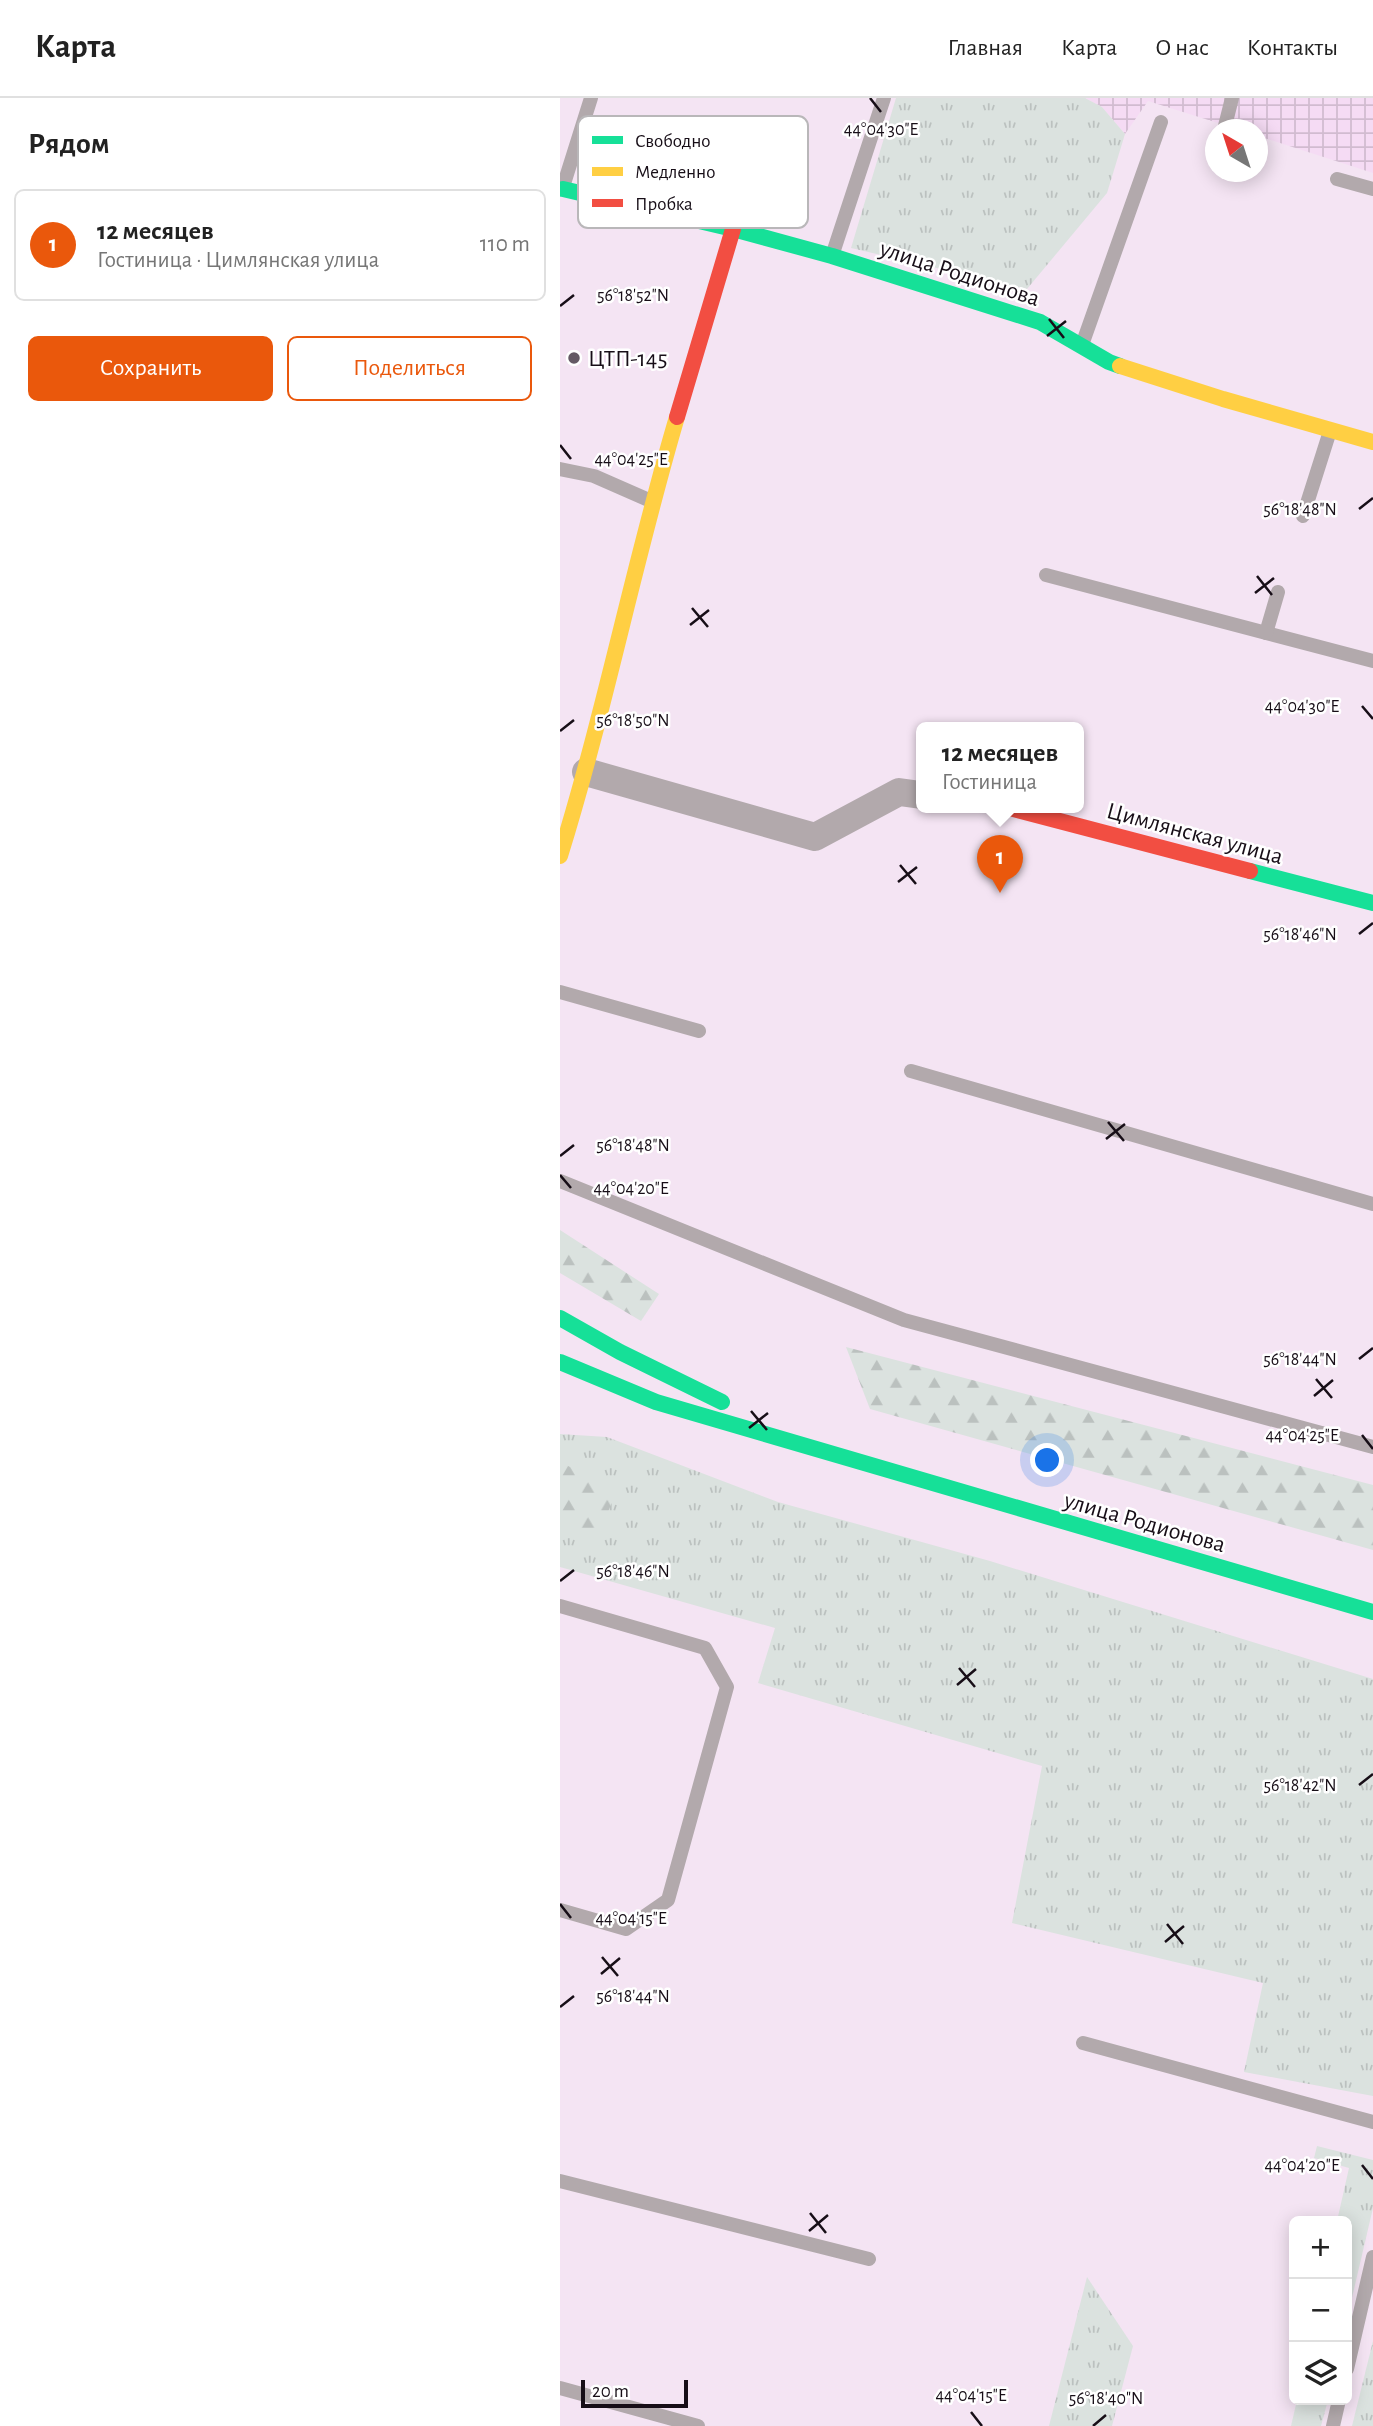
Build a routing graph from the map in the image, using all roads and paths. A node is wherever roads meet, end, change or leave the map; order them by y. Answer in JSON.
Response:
{"nodes":[{"id":1,"x":591,"y":98,"type":"edge"},
{"id":2,"x":884,"y":98,"type":"edge"},
{"id":3,"x":1233,"y":98,"type":"edge"},
{"id":4,"x":585,"y":116,"type":"edge"},
{"id":5,"x":1227,"y":119,"type":"edge"},
{"id":6,"x":1161,"y":122,"type":"dead end"},
{"id":7,"x":578,"y":140,"type":"edge"},
{"id":8,"x":1337,"y":179,"type":"dead end"},
{"id":9,"x":563,"y":189,"type":"joint"},
{"id":10,"x":1373,"y":189,"type":"edge"},
{"id":11,"x":578,"y":193,"type":"edge"},
{"id":12,"x":729,"y":228,"type":"edge"},
{"id":13,"x":733,"y":229,"type":"junction"},
{"id":14,"x":832,"y":256,"type":"junction"},
{"id":15,"x":1082,"y":345,"type":"junction"},
{"id":16,"x":1330,"y":430,"type":"junction"},
{"id":17,"x":1373,"y":442,"type":"edge"},
{"id":18,"x":560,"y":469,"type":"edge"},
{"id":19,"x":652,"y":501,"type":"junction"},
{"id":20,"x":1303,"y":516,"type":"dead end"},
{"id":21,"x":1046,"y":575,"type":"dead end"},
{"id":22,"x":1278,"y":592,"type":"dead end"},
{"id":23,"x":1266,"y":633,"type":"junction"},
{"id":24,"x":1373,"y":661,"type":"edge"},
{"id":25,"x":586,"y":772,"type":"junction"},
{"id":26,"x":916,"y":795,"type":"edge"},
{"id":27,"x":1029,"y":813,"type":"edge"},
{"id":28,"x":560,"y":856,"type":"edge"},
{"id":29,"x":1373,"y":903,"type":"edge"},
{"id":30,"x":560,"y":992,"type":"edge"},
{"id":31,"x":699,"y":1031,"type":"dead end"},
{"id":32,"x":911,"y":1071,"type":"dead end"},
{"id":33,"x":560,"y":1181,"type":"edge"},
{"id":34,"x":1373,"y":1204,"type":"edge"},
{"id":35,"x":560,"y":1318,"type":"edge"},
{"id":36,"x":560,"y":1362,"type":"edge"},
{"id":37,"x":1373,"y":1447,"type":"edge"},
{"id":38,"x":825,"y":1452,"type":"junction"},
{"id":39,"x":560,"y":1606,"type":"edge"},
{"id":40,"x":1373,"y":1612,"type":"edge"},
{"id":41,"x":560,"y":1910,"type":"edge"},
{"id":42,"x":1083,"y":2042,"type":"dead end"},
{"id":43,"x":1373,"y":2122,"type":"edge"},
{"id":44,"x":560,"y":2181,"type":"edge"},
{"id":45,"x":1373,"y":2257,"type":"edge"},
{"id":46,"x":869,"y":2259,"type":"dead end"},
{"id":47,"x":1352,"y":2347,"type":"edge"},
{"id":48,"x":560,"y":2388,"type":"edge"},
{"id":49,"x":1338,"y":2405,"type":"edge"},
{"id":50,"x":698,"y":2426,"type":"edge"},
{"id":51,"x":1333,"y":2426,"type":"edge"}],
"edges":[{"from":1,"to":4,"type":"lane"},
{"from":2,"to":14,"type":"lane"},
{"from":3,"to":5,"type":"lane"},
{"from":6,"to":15,"type":"lane"},
{"from":7,"to":9,"type":"lane"},
{"from":8,"to":10,"type":"lane"},
{"from":9,"to":11,"type":"street","name":"улица Родионова"},
{"from":12,"to":13,"type":"street","name":"улица Родионова"},
{"from":13,"to":14,"type":"street","name":"улица Родионова"},
{"from":13,"to":19,"type":"street"},
{"from":14,"to":15,"type":"street","name":"улица Родионова"},
{"from":15,"to":16,"type":"street","name":"улица Родионова"},
{"from":16,"to":17,"type":"street","name":"улица Родионова"},
{"from":16,"to":20,"type":"lane"},
{"from":18,"to":19,"type":"lane"},
{"from":19,"to":25,"type":"street"},
{"from":21,"to":23,"type":"lane"},
{"from":22,"to":23,"type":"lane"},
{"from":23,"to":24,"type":"lane"},
{"from":25,"to":26,"type":"street"},
{"from":25,"to":28,"type":"street"},
{"from":27,"to":29,"type":"street","name":"Цимлянская улица"},
{"from":30,"to":31,"type":"lane"},
{"from":32,"to":34,"type":"lane"},
{"from":33,"to":37,"type":"lane"},
{"from":35,"to":38,"type":"street","name":"улица Родионова"},
{"from":36,"to":38,"type":"street","name":"улица Родионова"},
{"from":38,"to":40,"type":"street","name":"улица Родионова"},
{"from":39,"to":41,"type":"lane"},
{"from":42,"to":43,"type":"lane"},
{"from":44,"to":46,"type":"lane"},
{"from":45,"to":47,"type":"lane"},
{"from":48,"to":50,"type":"lane"},
{"from":49,"to":51,"type":"lane"}]}
